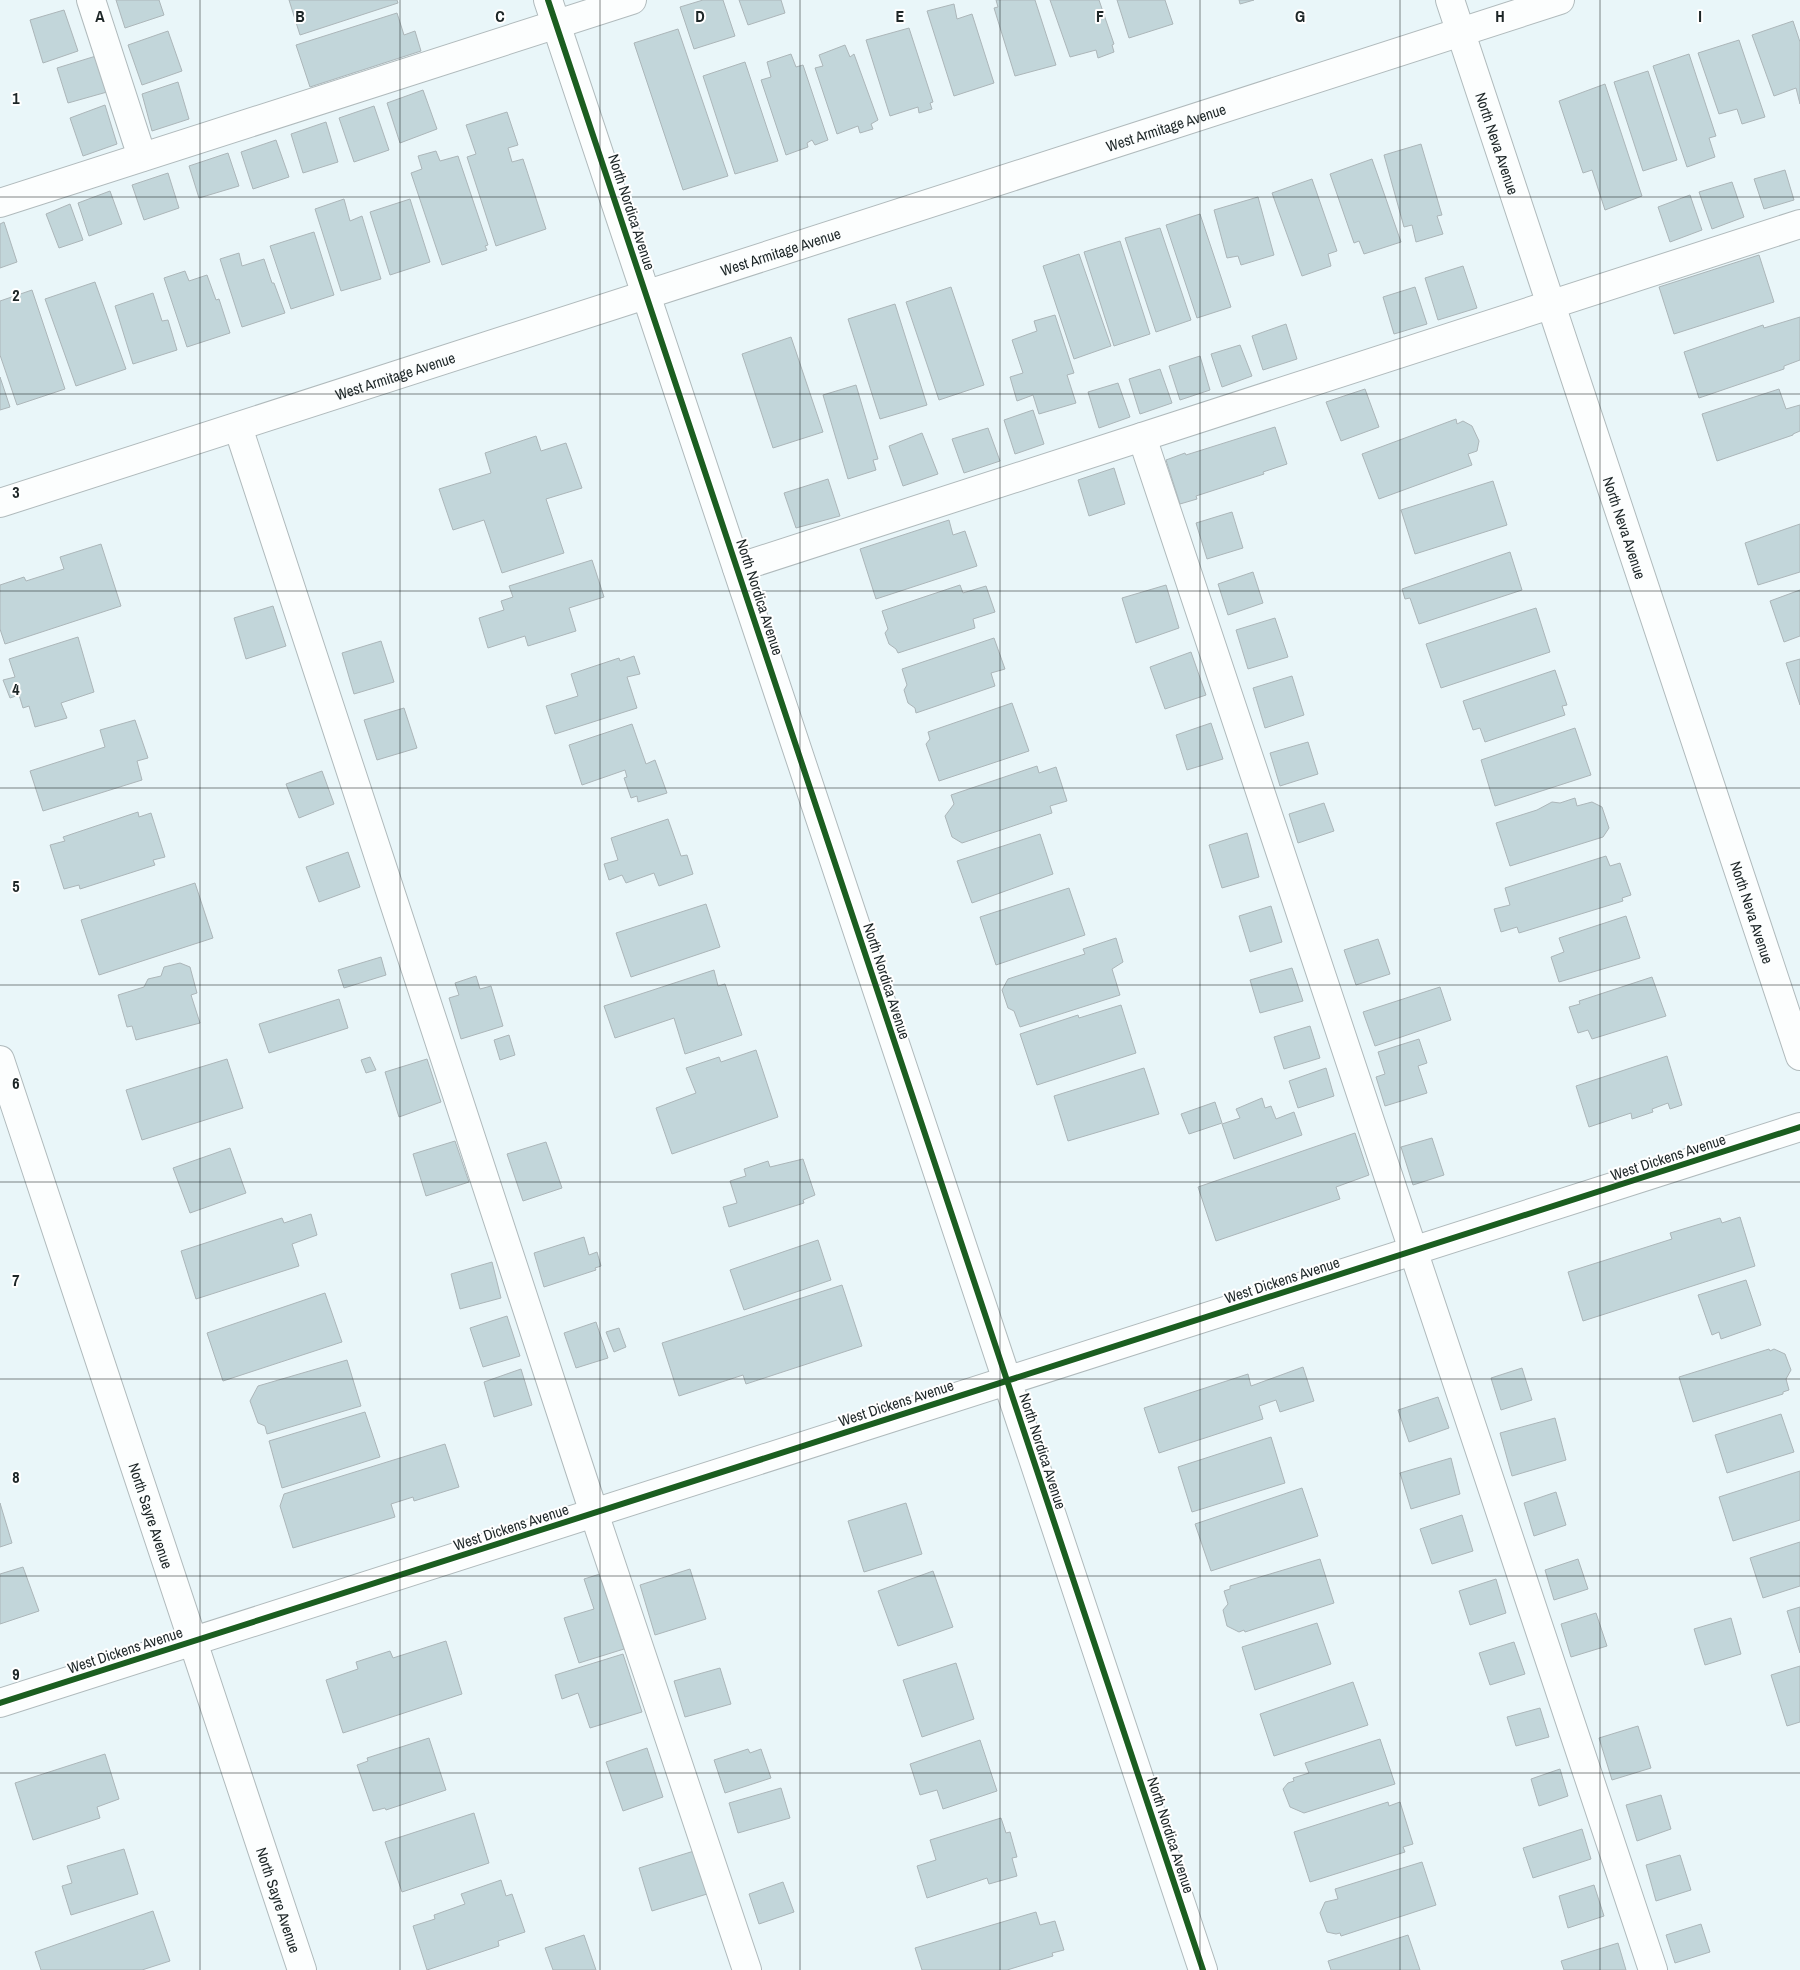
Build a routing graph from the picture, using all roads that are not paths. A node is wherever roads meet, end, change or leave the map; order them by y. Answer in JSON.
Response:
{"nodes":[{"id":1,"x":91,"y":0,"type":"edge"},
{"id":2,"x":632,"y":0,"type":"edge"},
{"id":3,"x":1450,"y":0,"type":"edge"},
{"id":4,"x":1560,"y":0,"type":"edge"},
{"id":5,"x":552,"y":12,"type":"edge"},
{"id":6,"x":1461,"y":32,"type":"junction"},
{"id":7,"x":142,"y":157,"type":"junction"},
{"id":8,"x":0,"y":203,"type":"edge"},
{"id":9,"x":1800,"y":224,"type":"edge"},
{"id":10,"x":646,"y":294,"type":"junction"},
{"id":11,"x":1551,"y":305,"type":"junction"},
{"id":12,"x":238,"y":426,"type":"junction"},
{"id":13,"x":1142,"y":437,"type":"junction"},
{"id":14,"x":0,"y":503,"type":"edge"},
{"id":15,"x":737,"y":568,"type":"junction"},
{"id":16,"x":1800,"y":1056,"type":"edge"},
{"id":17,"x":0,"y":1060,"type":"edge"},
{"id":18,"x":1800,"y":1127,"type":"edge"},
{"id":19,"x":1414,"y":1251,"type":"junction"},
{"id":20,"x":1007,"y":1381,"type":"junction"},
{"id":21,"x":594,"y":1513,"type":"junction"},
{"id":22,"x":193,"y":1641,"type":"junction"},
{"id":23,"x":0,"y":1703,"type":"edge"},
{"id":24,"x":302,"y":1970,"type":"edge"},
{"id":25,"x":747,"y":1970,"type":"edge"},
{"id":26,"x":1203,"y":1970,"type":"edge"},
{"id":27,"x":1653,"y":1970,"type":"edge"}],
"edges":[{"from":1,"to":7,"type":"street"},
{"from":2,"to":5,"type":"street"},
{"from":3,"to":6,"type":"street","name":"North Neva Avenue"},
{"from":4,"to":6,"type":"street","name":"West Armitage Avenue"},
{"from":5,"to":7,"type":"street"},
{"from":5,"to":10,"type":"street","name":"North Nordica Avenue"},
{"from":6,"to":10,"type":"street","name":"West Armitage Avenue"},
{"from":6,"to":11,"type":"street","name":"North Neva Avenue"},
{"from":7,"to":8,"type":"street"},
{"from":9,"to":11,"type":"street"},
{"from":10,"to":12,"type":"street","name":"West Armitage Avenue"},
{"from":10,"to":15,"type":"street","name":"North Nordica Avenue"},
{"from":11,"to":13,"type":"street"},
{"from":11,"to":16,"type":"street","name":"North Neva Avenue"},
{"from":12,"to":14,"type":"street","name":"West Armitage Avenue"},
{"from":12,"to":21,"type":"street"},
{"from":13,"to":15,"type":"street"},
{"from":13,"to":19,"type":"street"},
{"from":15,"to":20,"type":"street","name":"North Nordica Avenue"},
{"from":17,"to":22,"type":"street","name":"North Sayre Avenue"},
{"from":18,"to":19,"type":"street","name":"West Dickens Avenue"},
{"from":19,"to":20,"type":"street","name":"West Dickens Avenue"},
{"from":19,"to":27,"type":"street"},
{"from":20,"to":21,"type":"street","name":"West Dickens Avenue"},
{"from":20,"to":26,"type":"street","name":"North Nordica Avenue"},
{"from":21,"to":22,"type":"street","name":"West Dickens Avenue"},
{"from":21,"to":25,"type":"street"},
{"from":22,"to":23,"type":"street","name":"West Dickens Avenue"},
{"from":22,"to":24,"type":"street","name":"North Sayre Avenue"}]}
